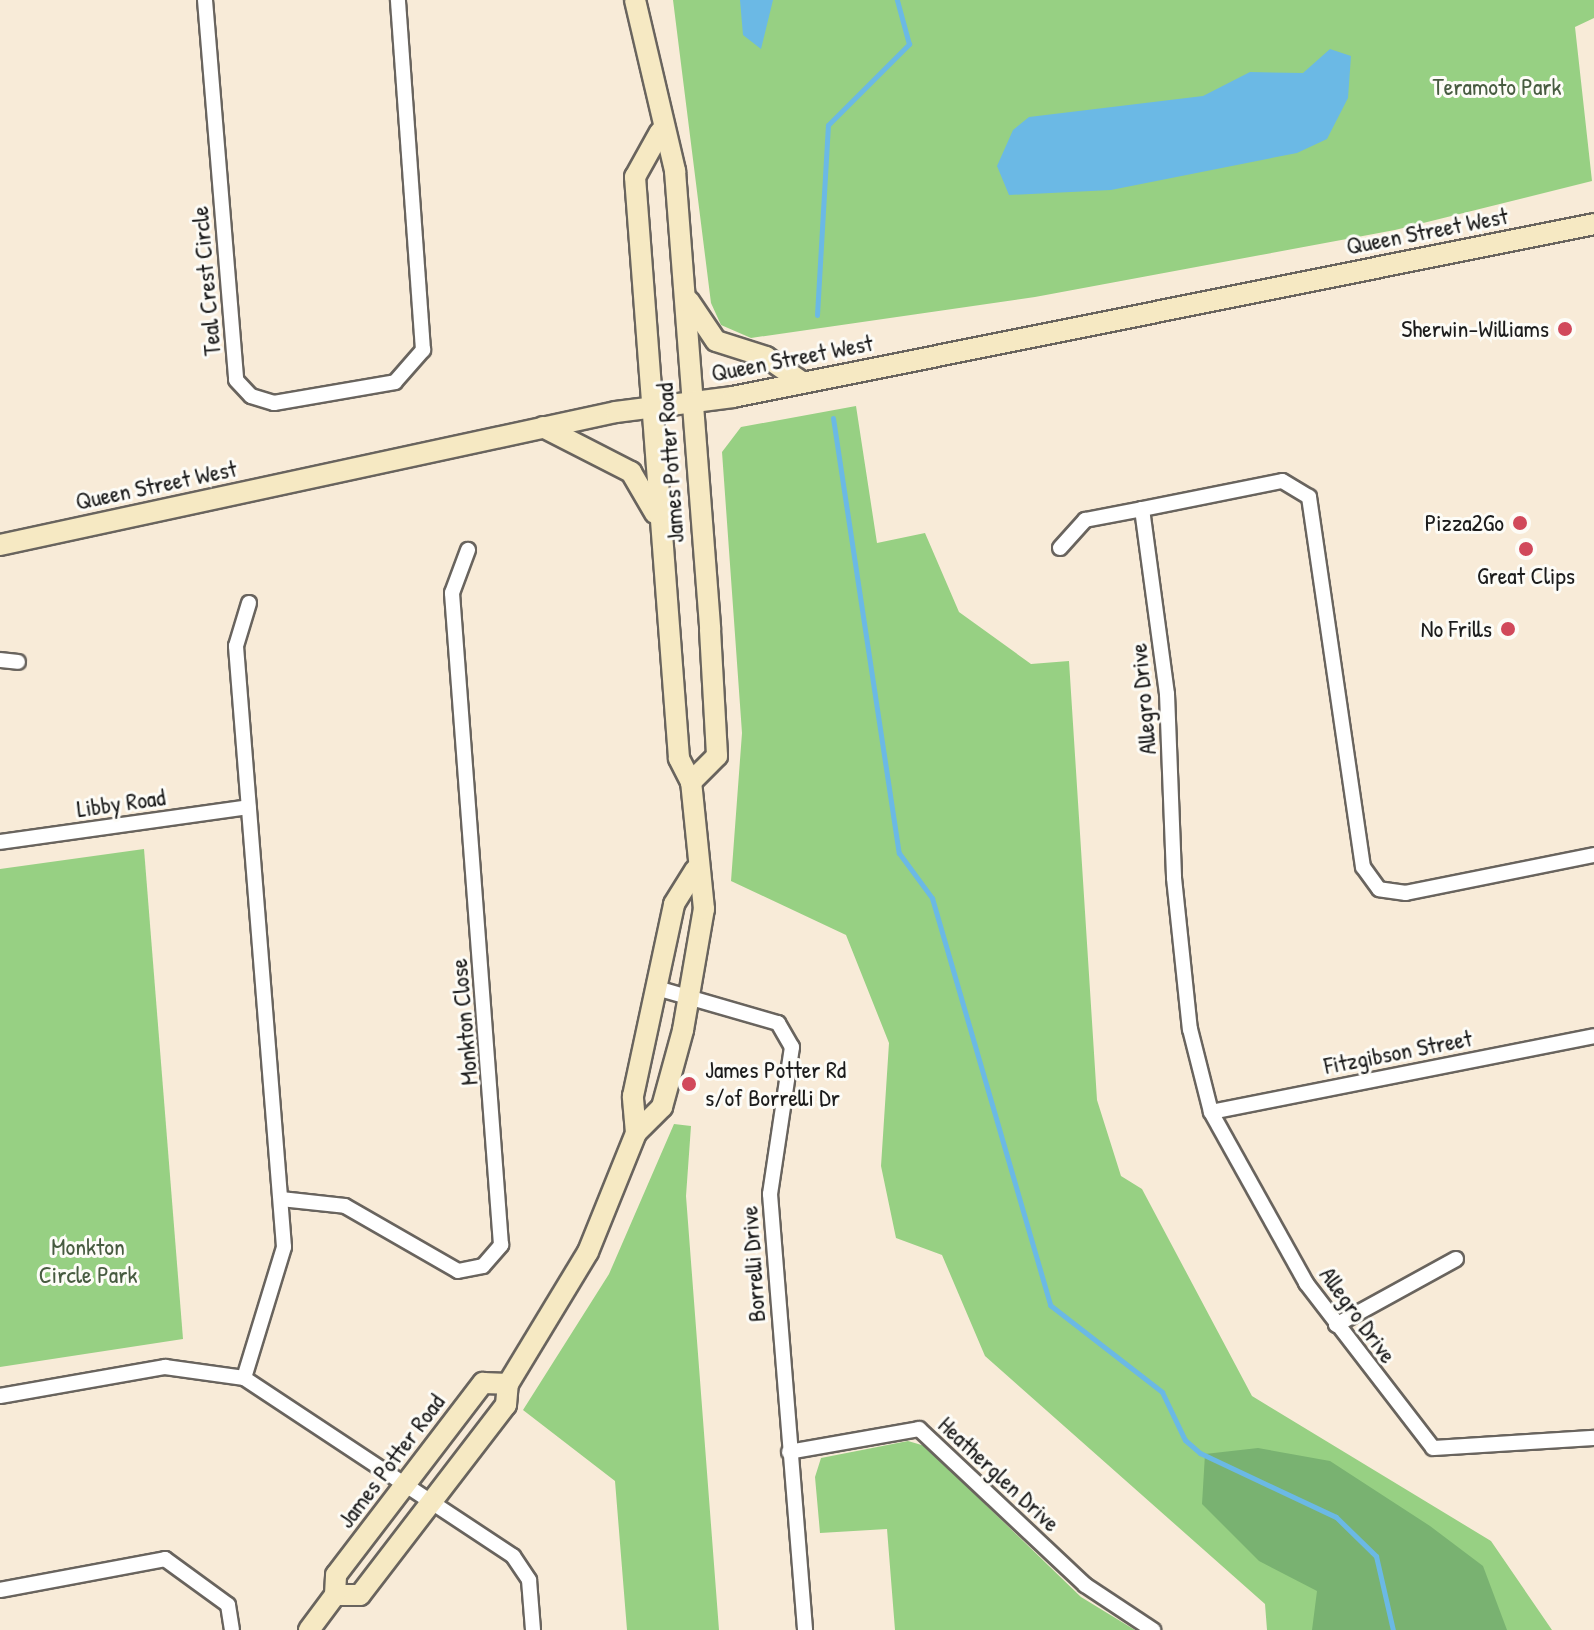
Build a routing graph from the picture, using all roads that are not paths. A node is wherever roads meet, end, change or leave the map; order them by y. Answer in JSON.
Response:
{"nodes":[{"id":1,"x":205,"y":0,"type":"edge"},
{"id":2,"x":398,"y":0,"type":"edge"},
{"id":3,"x":635,"y":0,"type":"edge"},
{"id":4,"x":660,"y":132,"type":"junction"},
{"id":5,"x":1594,"y":224,"type":"edge"},
{"id":6,"x":682,"y":278,"type":"junction"},
{"id":7,"x":802,"y":382,"type":"junction"},
{"id":8,"x":692,"y":402,"type":"junction"},
{"id":9,"x":652,"y":407,"type":"junction"},
{"id":10,"x":543,"y":427,"type":"junction"},
{"id":11,"x":1142,"y":509,"type":"junction"},
{"id":12,"x":663,"y":543,"type":"junction"},
{"id":13,"x":0,"y":545,"type":"edge"},
{"id":14,"x":1060,"y":548,"type":"dead end"},
{"id":15,"x":468,"y":550,"type":"dead end"},
{"id":16,"x":249,"y":603,"type":"dead end"},
{"id":17,"x":0,"y":660,"type":"edge"},
{"id":18,"x":18,"y":662,"type":"dead end"},
{"id":19,"x":691,"y":782,"type":"junction"},
{"id":20,"x":249,"y":807,"type":"junction"},
{"id":21,"x":0,"y":842,"type":"edge"},
{"id":22,"x":1594,"y":855,"type":"edge"},
{"id":23,"x":695,"y":870,"type":"junction"},
{"id":24,"x":660,"y":989,"type":"junction"},
{"id":25,"x":690,"y":997,"type":"junction"},
{"id":26,"x":1594,"y":1036,"type":"edge"},
{"id":27,"x":1211,"y":1112,"type":"junction"},
{"id":28,"x":636,"y":1133,"type":"junction"},
{"id":29,"x":281,"y":1199,"type":"junction"},
{"id":30,"x":1456,"y":1259,"type":"dead end"},
{"id":31,"x":1336,"y":1325,"type":"junction"},
{"id":32,"x":244,"y":1378,"type":"junction"},
{"id":33,"x":508,"y":1384,"type":"junction"},
{"id":34,"x":0,"y":1396,"type":"edge"},
{"id":35,"x":1594,"y":1438,"type":"edge"},
{"id":36,"x":789,"y":1452,"type":"junction"},
{"id":37,"x":405,"y":1485,"type":"junction"},
{"id":38,"x":432,"y":1502,"type":"junction"},
{"id":39,"x":0,"y":1590,"type":"edge"},
{"id":40,"x":335,"y":1595,"type":"junction"},
{"id":41,"x":232,"y":1630,"type":"edge"},
{"id":42,"x":309,"y":1630,"type":"edge"},
{"id":43,"x":533,"y":1630,"type":"edge"},
{"id":44,"x":805,"y":1630,"type":"edge"},
{"id":45,"x":1153,"y":1630,"type":"edge"}],
"edges":[{"from":1,"to":2,"type":"street","name":"Teal Crest Circle"},
{"from":3,"to":4,"type":"main road","name":"James Potter Road"},
{"from":4,"to":6,"type":"main road","name":"James Potter Road"},
{"from":4,"to":9,"type":"main road","name":"James Potter Road"},
{"from":5,"to":7,"type":"main road","name":"Queen Street West"},
{"from":6,"to":7,"type":"main road"},
{"from":6,"to":8,"type":"main road","name":"James Potter Road"},
{"from":7,"to":8,"type":"main road","name":"Queen Street West"},
{"from":8,"to":9,"type":"main road","name":"Queen Street West"},
{"from":8,"to":19,"type":"main road","name":"James Potter Road"},
{"from":9,"to":10,"type":"main road","name":"Queen Street West"},
{"from":9,"to":12,"type":"main road","name":"James Potter Road"},
{"from":10,"to":12,"type":"main road"},
{"from":10,"to":13,"type":"main road","name":"Queen Street West"},
{"from":11,"to":14,"type":"street"},
{"from":11,"to":22,"type":"street"},
{"from":11,"to":27,"type":"street","name":"Allegro Drive"},
{"from":12,"to":19,"type":"main road","name":"James Potter Road"},
{"from":15,"to":29,"type":"street","name":"Monkton Close"},
{"from":16,"to":20,"type":"street"},
{"from":17,"to":18,"type":"street"},
{"from":19,"to":23,"type":"main road","name":"James Potter Road"},
{"from":20,"to":21,"type":"street","name":"Libby Road"},
{"from":20,"to":29,"type":"street"},
{"from":23,"to":24,"type":"main road","name":"James Potter Road"},
{"from":23,"to":25,"type":"main road","name":"James Potter Road"},
{"from":24,"to":25,"type":"street","name":"Borrelli Drive"},
{"from":24,"to":28,"type":"main road","name":"James Potter Road"},
{"from":25,"to":28,"type":"main road","name":"James Potter Road"},
{"from":25,"to":36,"type":"street","name":"Borrelli Drive"},
{"from":26,"to":27,"type":"street","name":"Fitzgibson Street"},
{"from":27,"to":31,"type":"street","name":"Allegro Drive"},
{"from":28,"to":33,"type":"main road","name":"James Potter Road"},
{"from":29,"to":32,"type":"street"},
{"from":30,"to":31,"type":"street"},
{"from":31,"to":35,"type":"street","name":"Allegro Drive"},
{"from":32,"to":34,"type":"street"},
{"from":32,"to":37,"type":"street"},
{"from":33,"to":37,"type":"main road","name":"James Potter Road"},
{"from":33,"to":38,"type":"main road","name":"James Potter Road"},
{"from":36,"to":44,"type":"street","name":"Borrelli Drive"},
{"from":36,"to":45,"type":"street","name":"Heatherglen Drive"},
{"from":37,"to":38,"type":"street"},
{"from":37,"to":40,"type":"main road","name":"James Potter Road"},
{"from":38,"to":40,"type":"main road","name":"James Potter Road"},
{"from":38,"to":43,"type":"street"},
{"from":39,"to":41,"type":"street"},
{"from":40,"to":42,"type":"main road","name":"James Potter Road"}]}
